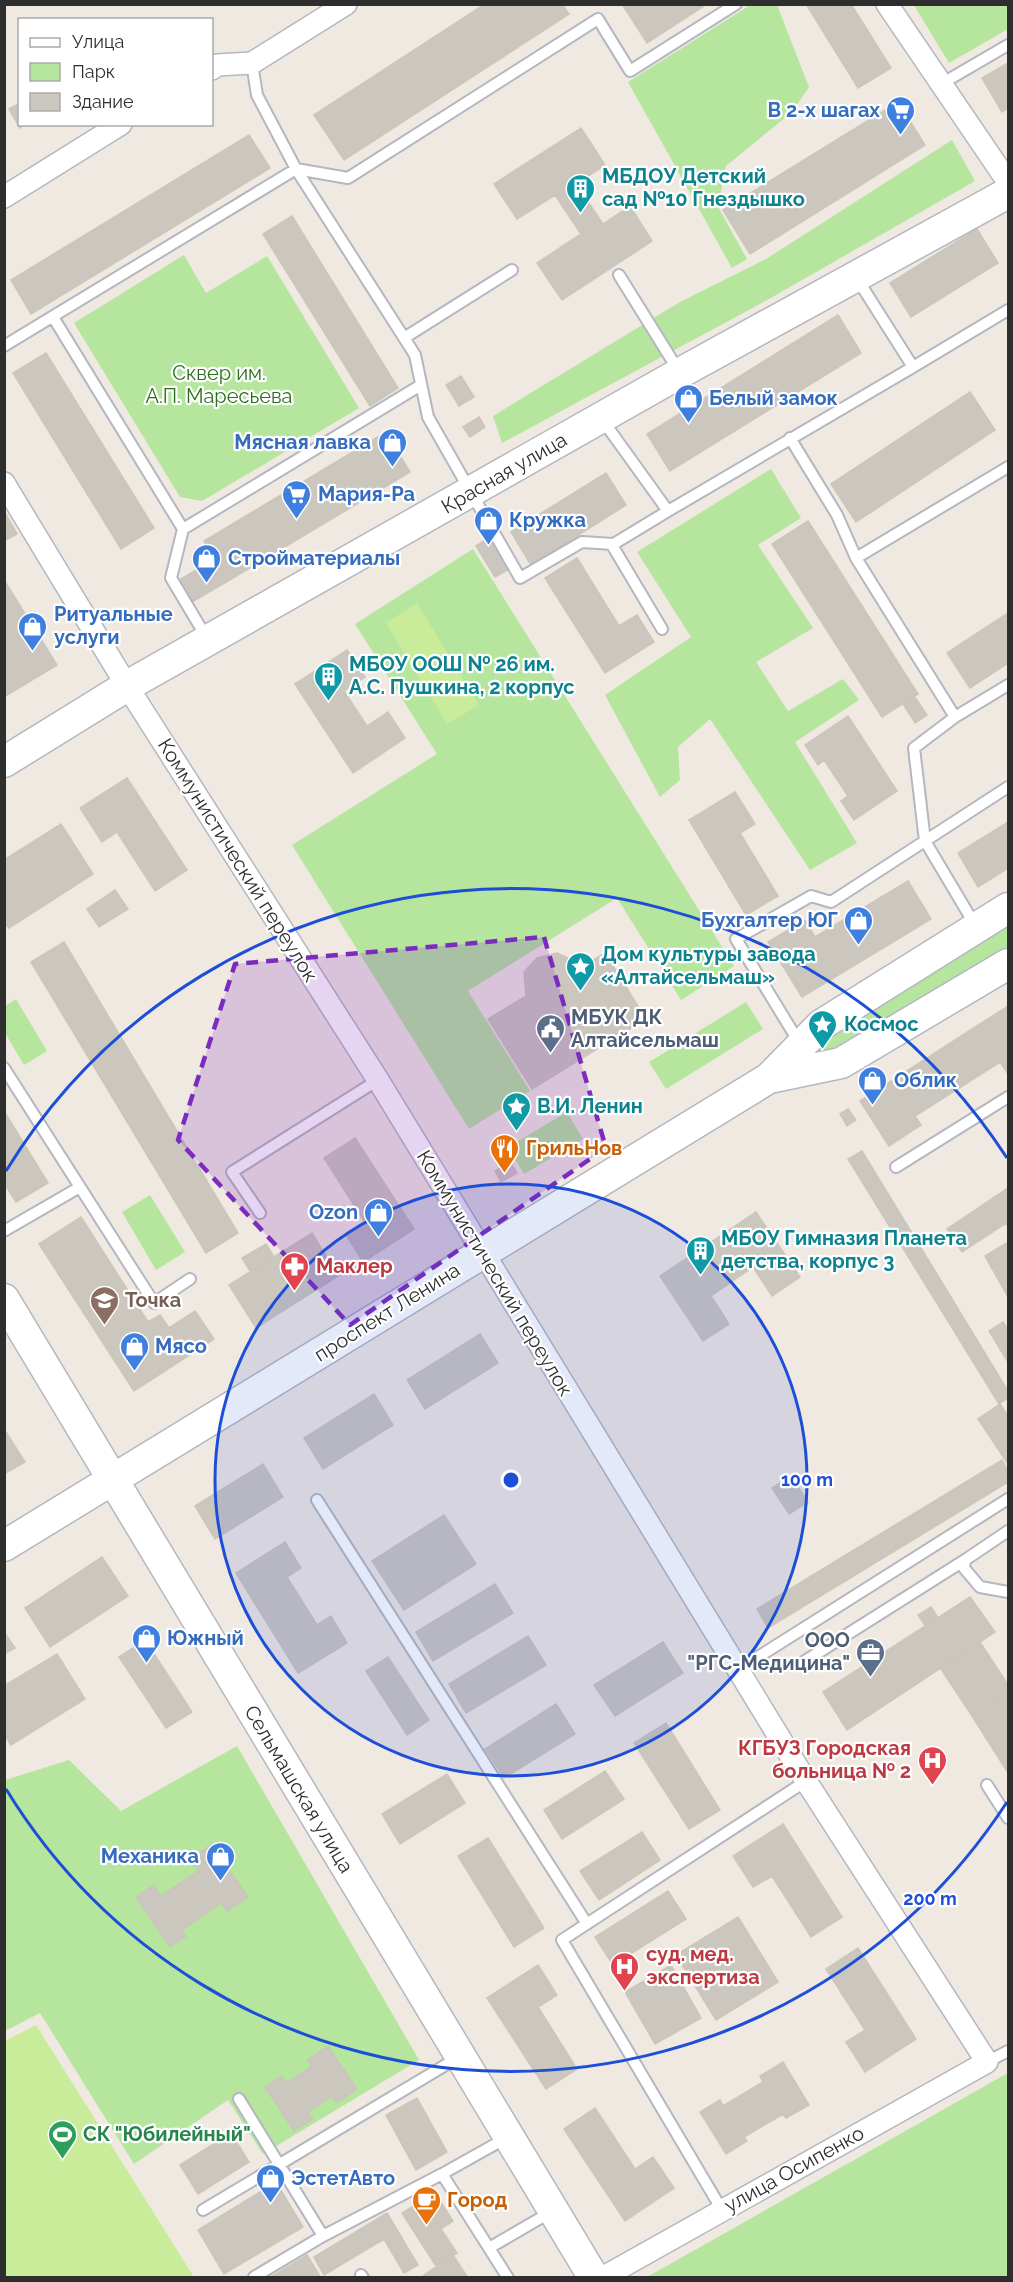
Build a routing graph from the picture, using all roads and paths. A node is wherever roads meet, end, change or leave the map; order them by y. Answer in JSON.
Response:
{"nodes":[{"id":1,"x":346,"y":4,"type":"edge"},
{"id":2,"x":736,"y":4,"type":"edge"},
{"id":3,"x":887,"y":4,"type":"edge"},
{"id":4,"x":1008,"y":45,"type":"edge"},
{"id":5,"x":252,"y":63,"type":"junction"},
{"id":6,"x":213,"y":68,"type":"edge"},
{"id":7,"x":941,"y":84,"type":"junction"},
{"id":8,"x":118,"y":126,"type":"edge"},
{"id":9,"x":296,"y":169,"type":"junction"},
{"id":10,"x":1008,"y":182,"type":"edge"},
{"id":11,"x":1008,"y":193,"type":"edge"},
{"id":12,"x":4,"y":196,"type":"edge"},
{"id":13,"x":512,"y":270,"type":"dead end"},
{"id":14,"x":619,"y":275,"type":"dead end"},
{"id":15,"x":856,"y":277,"type":"junction"},
{"id":16,"x":1008,"y":310,"type":"edge"},
{"id":17,"x":53,"y":317,"type":"junction"},
{"id":18,"x":404,"y":338,"type":"junction"},
{"id":19,"x":4,"y":346,"type":"edge"},
{"id":20,"x":913,"y":367,"type":"junction"},
{"id":21,"x":680,"y":373,"type":"junction"},
{"id":22,"x":421,"y":385,"type":"junction"},
{"id":23,"x":601,"y":418,"type":"junction"},
{"id":24,"x":790,"y":438,"type":"junction"},
{"id":25,"x":1008,"y":467,"type":"edge"},
{"id":26,"x":5,"y":486,"type":"edge"},
{"id":27,"x":471,"y":492,"type":"junction"},
{"id":28,"x":668,"y":511,"type":"junction"},
{"id":29,"x":183,"y":529,"type":"junction"},
{"id":30,"x":613,"y":544,"type":"junction"},
{"id":31,"x":856,"y":558,"type":"junction"},
{"id":32,"x":662,"y":629,"type":"dead end"},
{"id":33,"x":208,"y":640,"type":"junction"},
{"id":34,"x":1008,"y":685,"type":"edge"},
{"id":35,"x":127,"y":686,"type":"junction"},
{"id":36,"x":955,"y":717,"type":"junction"},
{"id":37,"x":4,"y":762,"type":"edge"},
{"id":38,"x":1008,"y":787,"type":"edge"},
{"id":39,"x":925,"y":841,"type":"junction"},
{"id":40,"x":1008,"y":908,"type":"edge"},
{"id":41,"x":977,"y":927,"type":"junction"},
{"id":42,"x":1008,"y":964,"type":"edge"},
{"id":43,"x":807,"y":1038,"type":"junction"},
{"id":44,"x":831,"y":1065,"type":"junction"},
{"id":45,"x":4,"y":1068,"type":"edge"},
{"id":46,"x":769,"y":1078,"type":"junction"},
{"id":47,"x":378,"y":1080,"type":"junction"},
{"id":48,"x":1008,"y":1097,"type":"edge"},
{"id":49,"x":896,"y":1167,"type":"dead end"},
{"id":50,"x":80,"y":1187,"type":"junction"},
{"id":51,"x":260,"y":1213,"type":"dead end"},
{"id":52,"x":4,"y":1231,"type":"edge"},
{"id":53,"x":482,"y":1253,"type":"junction"},
{"id":54,"x":190,"y":1279,"type":"dead end"},
{"id":55,"x":4,"y":1299,"type":"edge"},
{"id":56,"x":114,"y":1480,"type":"junction"},
{"id":57,"x":1008,"y":1499,"type":"edge"},
{"id":58,"x":317,"y":1500,"type":"dead end"},
{"id":59,"x":1008,"y":1531,"type":"edge"},
{"id":60,"x":4,"y":1546,"type":"edge"},
{"id":61,"x":965,"y":1560,"type":"junction"},
{"id":62,"x":1008,"y":1592,"type":"edge"},
{"id":63,"x":805,"y":1661,"type":"dead end"},
{"id":64,"x":739,"y":1669,"type":"junction"},
{"id":65,"x":806,"y":1781,"type":"junction"},
{"id":66,"x":987,"y":1785,"type":"dead end"},
{"id":67,"x":1008,"y":1818,"type":"edge"},
{"id":68,"x":587,"y":1924,"type":"junction"},
{"id":69,"x":1008,"y":2051,"type":"edge"},
{"id":70,"x":459,"y":2057,"type":"junction"},
{"id":71,"x":987,"y":2062,"type":"junction"},
{"id":72,"x":239,"y":2099,"type":"dead end"},
{"id":73,"x":508,"y":2137,"type":"junction"},
{"id":74,"x":279,"y":2165,"type":"junction"},
{"id":75,"x":442,"y":2174,"type":"junction"},
{"id":76,"x":203,"y":2210,"type":"dead end"},
{"id":77,"x":554,"y":2210,"type":"junction"},
{"id":78,"x":722,"y":2210,"type":"junction"},
{"id":79,"x":323,"y":2236,"type":"junction"},
{"id":80,"x":489,"y":2248,"type":"junction"},
{"id":81,"x":254,"y":2277,"type":"edge"},
{"id":82,"x":508,"y":2277,"type":"edge"},
{"id":83,"x":594,"y":2277,"type":"edge"},
{"id":84,"x":602,"y":2277,"type":"edge"}],
"edges":[{"from":1,"to":5,"type":"street"},
{"from":2,"to":9,"type":"lane"},
{"from":3,"to":7,"type":"street"},
{"from":4,"to":7,"type":"lane"},
{"from":5,"to":6,"type":"street"},
{"from":5,"to":9,"type":"lane"},
{"from":7,"to":10,"type":"street"},
{"from":8,"to":12,"type":"street"},
{"from":9,"to":17,"type":"lane"},
{"from":9,"to":18,"type":"lane"},
{"from":11,"to":15,"type":"main road","name":"Красная улица"},
{"from":13,"to":18,"type":"lane"},
{"from":14,"to":21,"type":"lane"},
{"from":15,"to":20,"type":"lane"},
{"from":15,"to":21,"type":"main road","name":"Красная улица"},
{"from":16,"to":20,"type":"lane"},
{"from":17,"to":19,"type":"lane"},
{"from":17,"to":29,"type":"lane"},
{"from":18,"to":22,"type":"lane"},
{"from":20,"to":24,"type":"lane"},
{"from":21,"to":23,"type":"main road","name":"Красная улица"},
{"from":22,"to":27,"type":"lane"},
{"from":22,"to":29,"type":"lane"},
{"from":23,"to":27,"type":"main road","name":"Красная улица"},
{"from":23,"to":28,"type":"lane"},
{"from":24,"to":28,"type":"lane"},
{"from":24,"to":31,"type":"lane"},
{"from":25,"to":31,"type":"lane"},
{"from":26,"to":35,"type":"street","name":"Коммунистический переулок"},
{"from":27,"to":30,"type":"lane"},
{"from":27,"to":33,"type":"main road","name":"Красная улица"},
{"from":28,"to":30,"type":"lane"},
{"from":29,"to":33,"type":"lane"},
{"from":30,"to":32,"type":"lane"},
{"from":31,"to":36,"type":"lane"},
{"from":33,"to":35,"type":"main road","name":"Красная улица"},
{"from":34,"to":36,"type":"lane"},
{"from":35,"to":37,"type":"main road","name":"Красная улица"},
{"from":35,"to":47,"type":"street","name":"Коммунистический переулок"},
{"from":36,"to":39,"type":"lane"},
{"from":38,"to":39,"type":"lane"},
{"from":39,"to":41,"type":"lane"},
{"from":39,"to":43,"type":"lane"},
{"from":40,"to":41,"type":"main road","name":"проспект Ленина"},
{"from":41,"to":43,"type":"main road","name":"проспект Ленина"},
{"from":42,"to":44,"type":"main road","name":"проспект Ленина"},
{"from":43,"to":44,"type":"main road"},
{"from":43,"to":46,"type":"main road","name":"проспект Ленина"},
{"from":44,"to":46,"type":"main road","name":"проспект Ленина"},
{"from":45,"to":50,"type":"lane"},
{"from":46,"to":53,"type":"main road","name":"проспект Ленина"},
{"from":47,"to":51,"type":"lane"},
{"from":47,"to":53,"type":"street","name":"Коммунистический переулок"},
{"from":48,"to":49,"type":"lane"},
{"from":50,"to":52,"type":"lane"},
{"from":50,"to":54,"type":"lane"},
{"from":53,"to":56,"type":"main road","name":"проспект Ленина"},
{"from":53,"to":64,"type":"street","name":"Коммунистический переулок"},
{"from":55,"to":56,"type":"main road","name":"Сельмашская улица"},
{"from":56,"to":60,"type":"main road","name":"проспект Ленина"},
{"from":56,"to":70,"type":"main road","name":"Сельмашская улица"},
{"from":57,"to":64,"type":"lane"},
{"from":58,"to":68,"type":"lane"},
{"from":59,"to":61,"type":"lane"},
{"from":61,"to":62,"type":"lane"},
{"from":61,"to":63,"type":"lane"},
{"from":64,"to":65,"type":"street","name":"Коммунистический переулок"},
{"from":65,"to":68,"type":"lane"},
{"from":65,"to":71,"type":"street","name":"Коммунистический переулок"},
{"from":66,"to":67,"type":"lane"},
{"from":68,"to":78,"type":"lane"},
{"from":69,"to":71,"type":"lane"},
{"from":70,"to":73,"type":"main road","name":"Сельмашская улица"},
{"from":70,"to":74,"type":"lane"},
{"from":71,"to":78,"type":"street","name":"улица Осипенко"},
{"from":72,"to":74,"type":"lane"},
{"from":73,"to":75,"type":"lane"},
{"from":73,"to":77,"type":"main road","name":"Сельмашская улица"},
{"from":74,"to":76,"type":"lane"},
{"from":74,"to":79,"type":"lane"},
{"from":75,"to":79,"type":"lane"},
{"from":75,"to":80,"type":"lane"},
{"from":77,"to":80,"type":"lane"},
{"from":77,"to":83,"type":"main road","name":"Сельмашская улица"},
{"from":78,"to":84,"type":"street","name":"улица Осипенко"},
{"from":79,"to":81,"type":"lane"},
{"from":80,"to":82,"type":"lane"}]}
